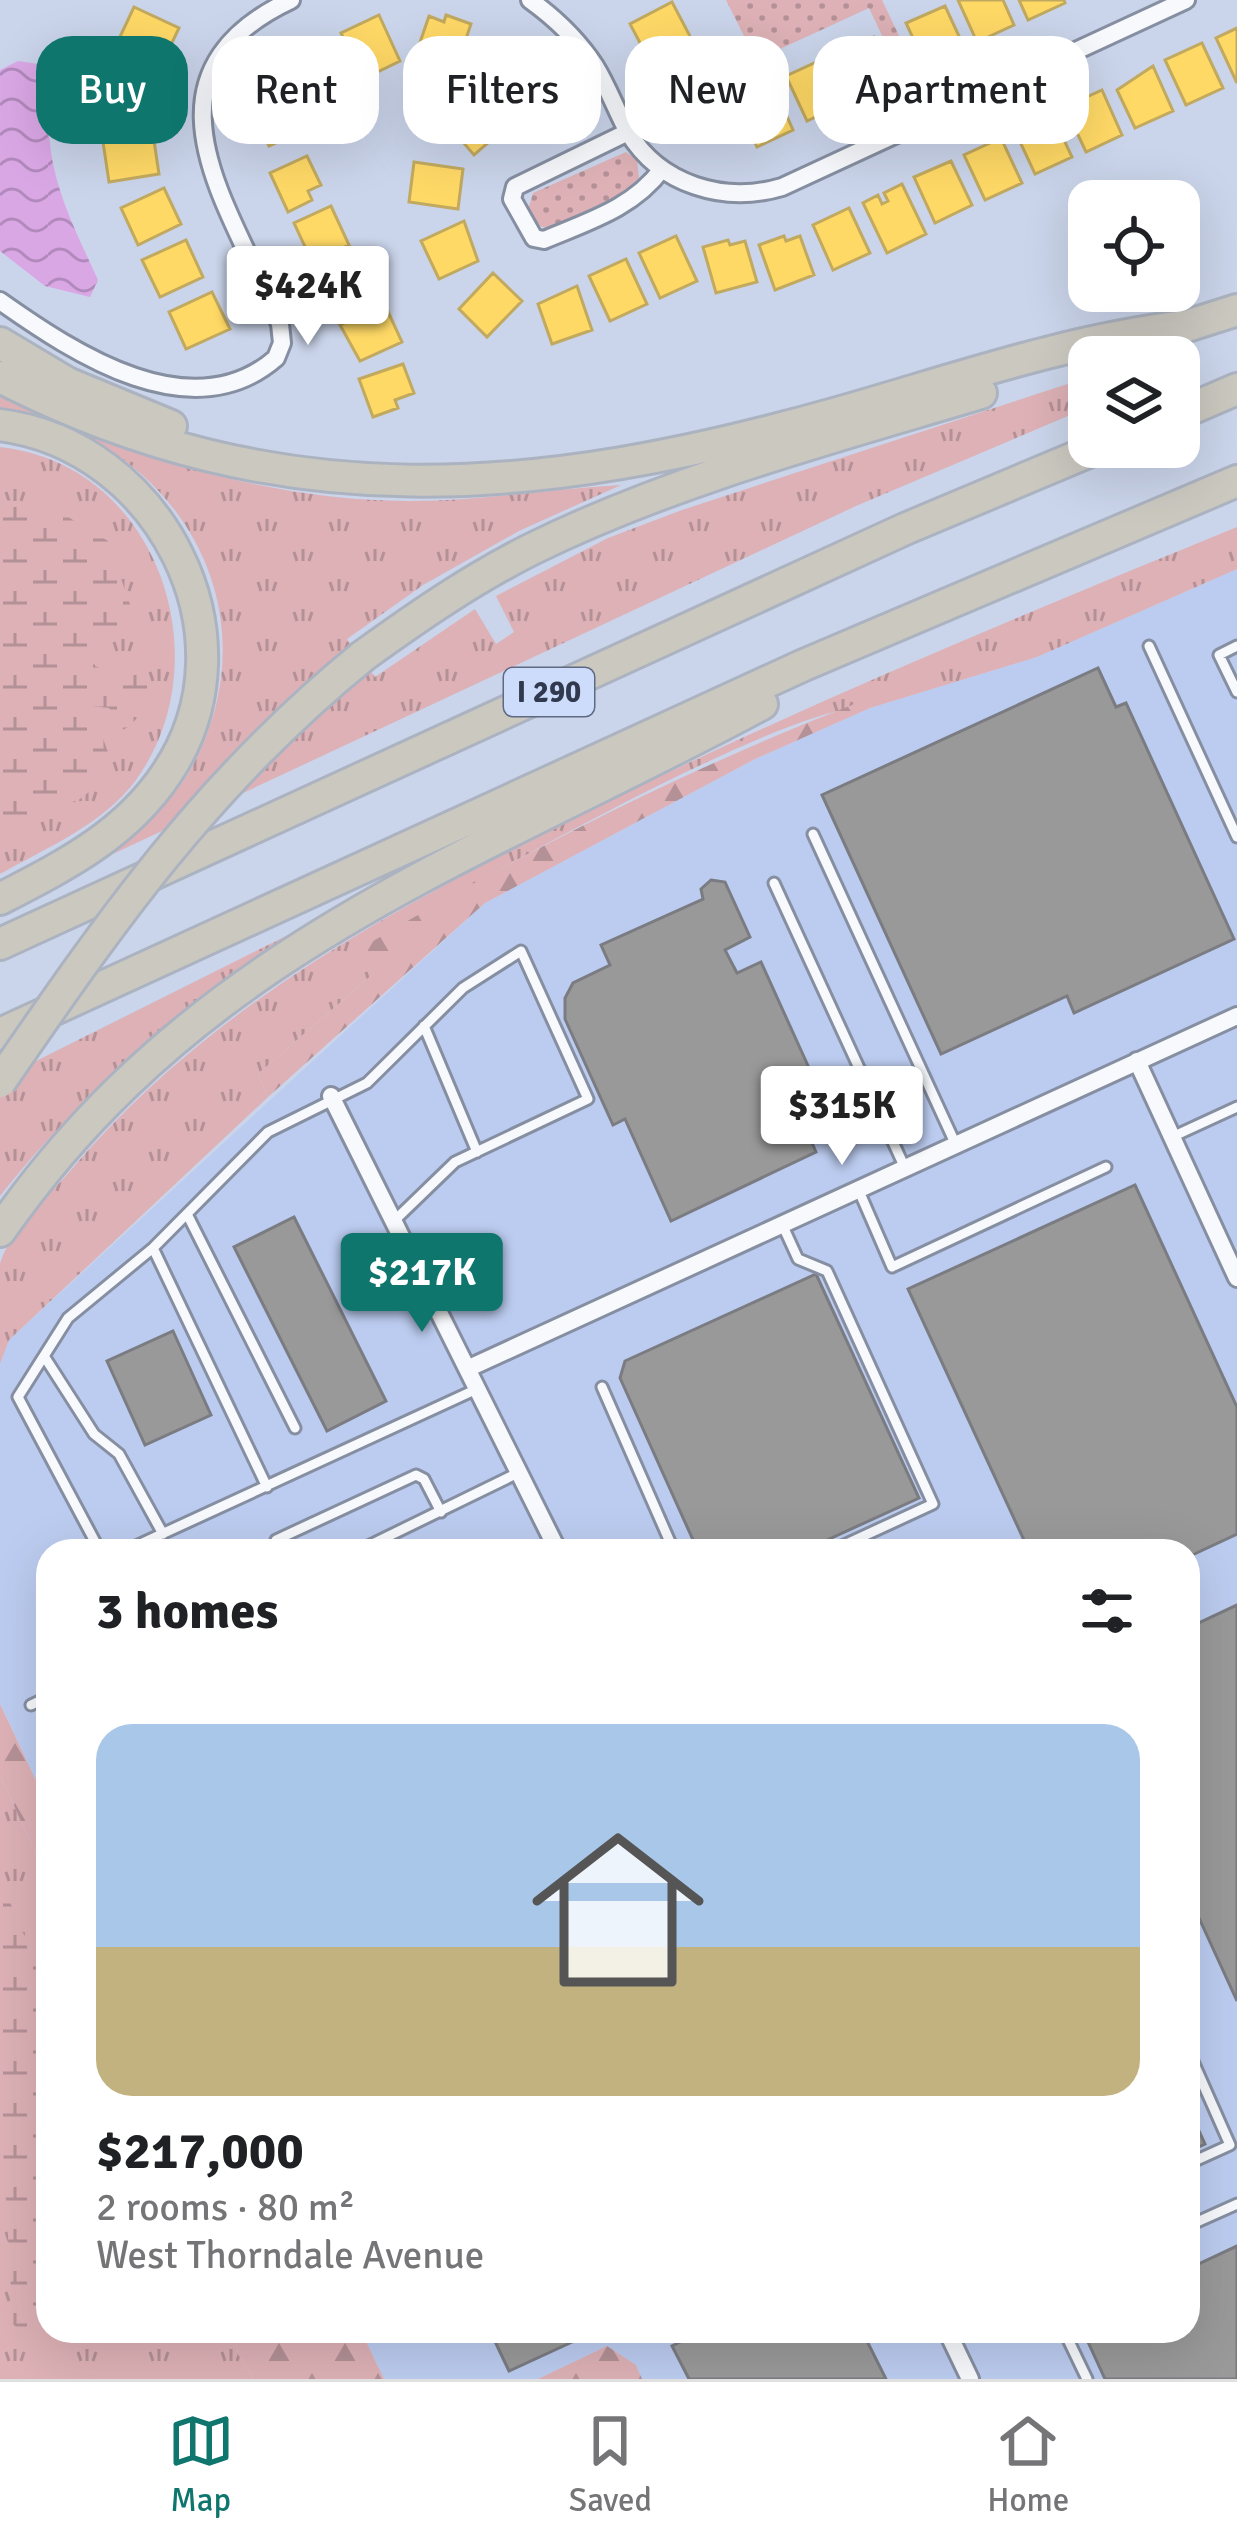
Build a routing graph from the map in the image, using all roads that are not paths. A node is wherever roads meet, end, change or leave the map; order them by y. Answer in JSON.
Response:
{"nodes":[{"id":1,"x":290,"y":0,"type":"edge"},
{"id":2,"x":530,"y":0,"type":"edge"},
{"id":3,"x":1186,"y":0,"type":"edge"},
{"id":4,"x":625,"y":125,"type":"edge"},
{"id":5,"x":625,"y":132,"type":"edge"},
{"id":6,"x":640,"y":144,"type":"edge"},
{"id":7,"x":662,"y":169,"type":"junction"},
{"id":8,"x":0,"y":301,"type":"edge"},
{"id":9,"x":1237,"y":310,"type":"edge"},
{"id":10,"x":1187,"y":326,"type":"junction"},
{"id":11,"x":1157,"y":336,"type":"edge"},
{"id":12,"x":0,"y":343,"type":"edge"},
{"id":13,"x":1068,"y":366,"type":"edge"},
{"id":14,"x":0,"y":377,"type":"edge"},
{"id":15,"x":1237,"y":389,"type":"edge"},
{"id":16,"x":1200,"y":405,"type":"edge"},
{"id":17,"x":0,"y":425,"type":"edge"},
{"id":18,"x":1068,"y":460,"type":"edge"},
{"id":19,"x":416,"y":481,"type":"junction"},
{"id":20,"x":1237,"y":481,"type":"edge"},
{"id":21,"x":958,"y":599,"type":"junction"},
{"id":22,"x":1149,"y":646,"type":"dead end"},
{"id":23,"x":1237,"y":646,"type":"edge"},
{"id":24,"x":1237,"y":692,"type":"edge"},
{"id":25,"x":812,"y":835,"type":"dead end"},
{"id":26,"x":1237,"y":837,"type":"edge"},
{"id":27,"x":774,"y":883,"type":"dead end"},
{"id":28,"x":0,"y":898,"type":"edge"},
{"id":29,"x":0,"y":944,"type":"edge"},
{"id":30,"x":1237,"y":1016,"type":"edge"},
{"id":31,"x":424,"y":1026,"type":"junction"},
{"id":32,"x":0,"y":1034,"type":"edge"},
{"id":33,"x":1137,"y":1061,"type":"junction"},
{"id":34,"x":0,"y":1082,"type":"edge"},
{"id":35,"x":331,"y":1096,"type":"junction"},
{"id":36,"x":1236,"y":1112,"type":"edge"},
{"id":37,"x":1172,"y":1137,"type":"junction"},
{"id":38,"x":956,"y":1144,"type":"junction"},
{"id":39,"x":478,"y":1152,"type":"junction"},
{"id":40,"x":1106,"y":1167,"type":"dead end"},
{"id":41,"x":904,"y":1168,"type":"junction"},
{"id":42,"x":858,"y":1190,"type":"junction"},
{"id":43,"x":188,"y":1214,"type":"junction"},
{"id":44,"x":393,"y":1221,"type":"junction"},
{"id":45,"x":782,"y":1224,"type":"junction"},
{"id":46,"x":0,"y":1231,"type":"edge"},
{"id":47,"x":153,"y":1248,"type":"junction"},
{"id":48,"x":1237,"y":1278,"type":"edge"},
{"id":49,"x":44,"y":1356,"type":"junction"},
{"id":50,"x":469,"y":1368,"type":"junction"},
{"id":51,"x":602,"y":1387,"type":"dead end"},
{"id":52,"x":479,"y":1388,"type":"junction"},
{"id":53,"x":295,"y":1427,"type":"dead end"},
{"id":54,"x":520,"y":1472,"type":"junction"},
{"id":55,"x":267,"y":1487,"type":"junction"},
{"id":56,"x":440,"y":1512,"type":"junction"},
{"id":57,"x":163,"y":1534,"type":"junction"},
{"id":58,"x":94,"y":1539,"type":"edge"},
{"id":59,"x":152,"y":1539,"type":"edge"},
{"id":60,"x":278,"y":1539,"type":"edge"},
{"id":61,"x":394,"y":1539,"type":"edge"},
{"id":62,"x":552,"y":1539,"type":"edge"},
{"id":63,"x":669,"y":1539,"type":"edge"},
{"id":64,"x":857,"y":1539,"type":"edge"},
{"id":65,"x":36,"y":1702,"type":"edge"},
{"id":66,"x":31,"y":1705,"type":"dead end"},
{"id":67,"x":1200,"y":2077,"type":"edge"},
{"id":68,"x":1200,"y":2159,"type":"edge"},
{"id":69,"x":1237,"y":2204,"type":"edge"},
{"id":70,"x":1200,"y":2221,"type":"edge"},
{"id":71,"x":953,"y":2343,"type":"edge"},
{"id":72,"x":1070,"y":2343,"type":"edge"},
{"id":73,"x":970,"y":2379,"type":"edge"},
{"id":74,"x":1087,"y":2379,"type":"edge"}],
"edges":[{"from":1,"to":8,"type":"street"},
{"from":2,"to":4,"type":"street"},
{"from":3,"to":7,"type":"street"},
{"from":5,"to":7,"type":"street"},
{"from":6,"to":7,"type":"street"},
{"from":9,"to":10,"type":"highway"},
{"from":10,"to":11,"type":"highway"},
{"from":10,"to":19,"type":"highway"},
{"from":12,"to":19,"type":"highway"},
{"from":13,"to":34,"type":"highway","bridge":true},
{"from":14,"to":19,"type":"highway"},
{"from":15,"to":16,"type":"highway"},
{"from":17,"to":28,"type":"highway"},
{"from":18,"to":29,"type":"highway","number":"I 290"},
{"from":20,"to":21,"type":"highway","number":"I 290"},
{"from":21,"to":32,"type":"highway","number":"I 290"},
{"from":21,"to":46,"type":"highway"},
{"from":22,"to":26,"type":"lane"},
{"from":23,"to":24,"type":"lane"},
{"from":25,"to":38,"type":"lane"},
{"from":27,"to":41,"type":"lane"},
{"from":30,"to":33,"type":"street"},
{"from":31,"to":35,"type":"lane"},
{"from":31,"to":39,"type":"lane"},
{"from":31,"to":39,"type":"lane"},
{"from":33,"to":37,"type":"street"},
{"from":33,"to":38,"type":"street"},
{"from":35,"to":43,"type":"lane"},
{"from":35,"to":44,"type":"street"},
{"from":36,"to":37,"type":"lane"},
{"from":37,"to":48,"type":"street"},
{"from":38,"to":41,"type":"street"},
{"from":39,"to":44,"type":"lane"},
{"from":40,"to":42,"type":"lane"},
{"from":41,"to":42,"type":"street"},
{"from":42,"to":45,"type":"street"},
{"from":43,"to":47,"type":"lane"},
{"from":43,"to":53,"type":"lane"},
{"from":44,"to":50,"type":"street"},
{"from":45,"to":50,"type":"street"},
{"from":45,"to":64,"type":"lane"},
{"from":47,"to":49,"type":"lane"},
{"from":47,"to":55,"type":"lane"},
{"from":49,"to":57,"type":"lane"},
{"from":49,"to":58,"type":"lane"},
{"from":50,"to":52,"type":"street"},
{"from":51,"to":63,"type":"lane"},
{"from":52,"to":54,"type":"street"},
{"from":52,"to":55,"type":"lane"},
{"from":54,"to":56,"type":"lane"},
{"from":54,"to":62,"type":"street"},
{"from":55,"to":57,"type":"lane"},
{"from":56,"to":60,"type":"lane"},
{"from":56,"to":61,"type":"lane"},
{"from":57,"to":59,"type":"lane"},
{"from":65,"to":66,"type":"lane"},
{"from":67,"to":68,"type":"lane"},
{"from":69,"to":70,"type":"lane"},
{"from":71,"to":73,"type":"street"},
{"from":72,"to":74,"type":"lane"}]}
